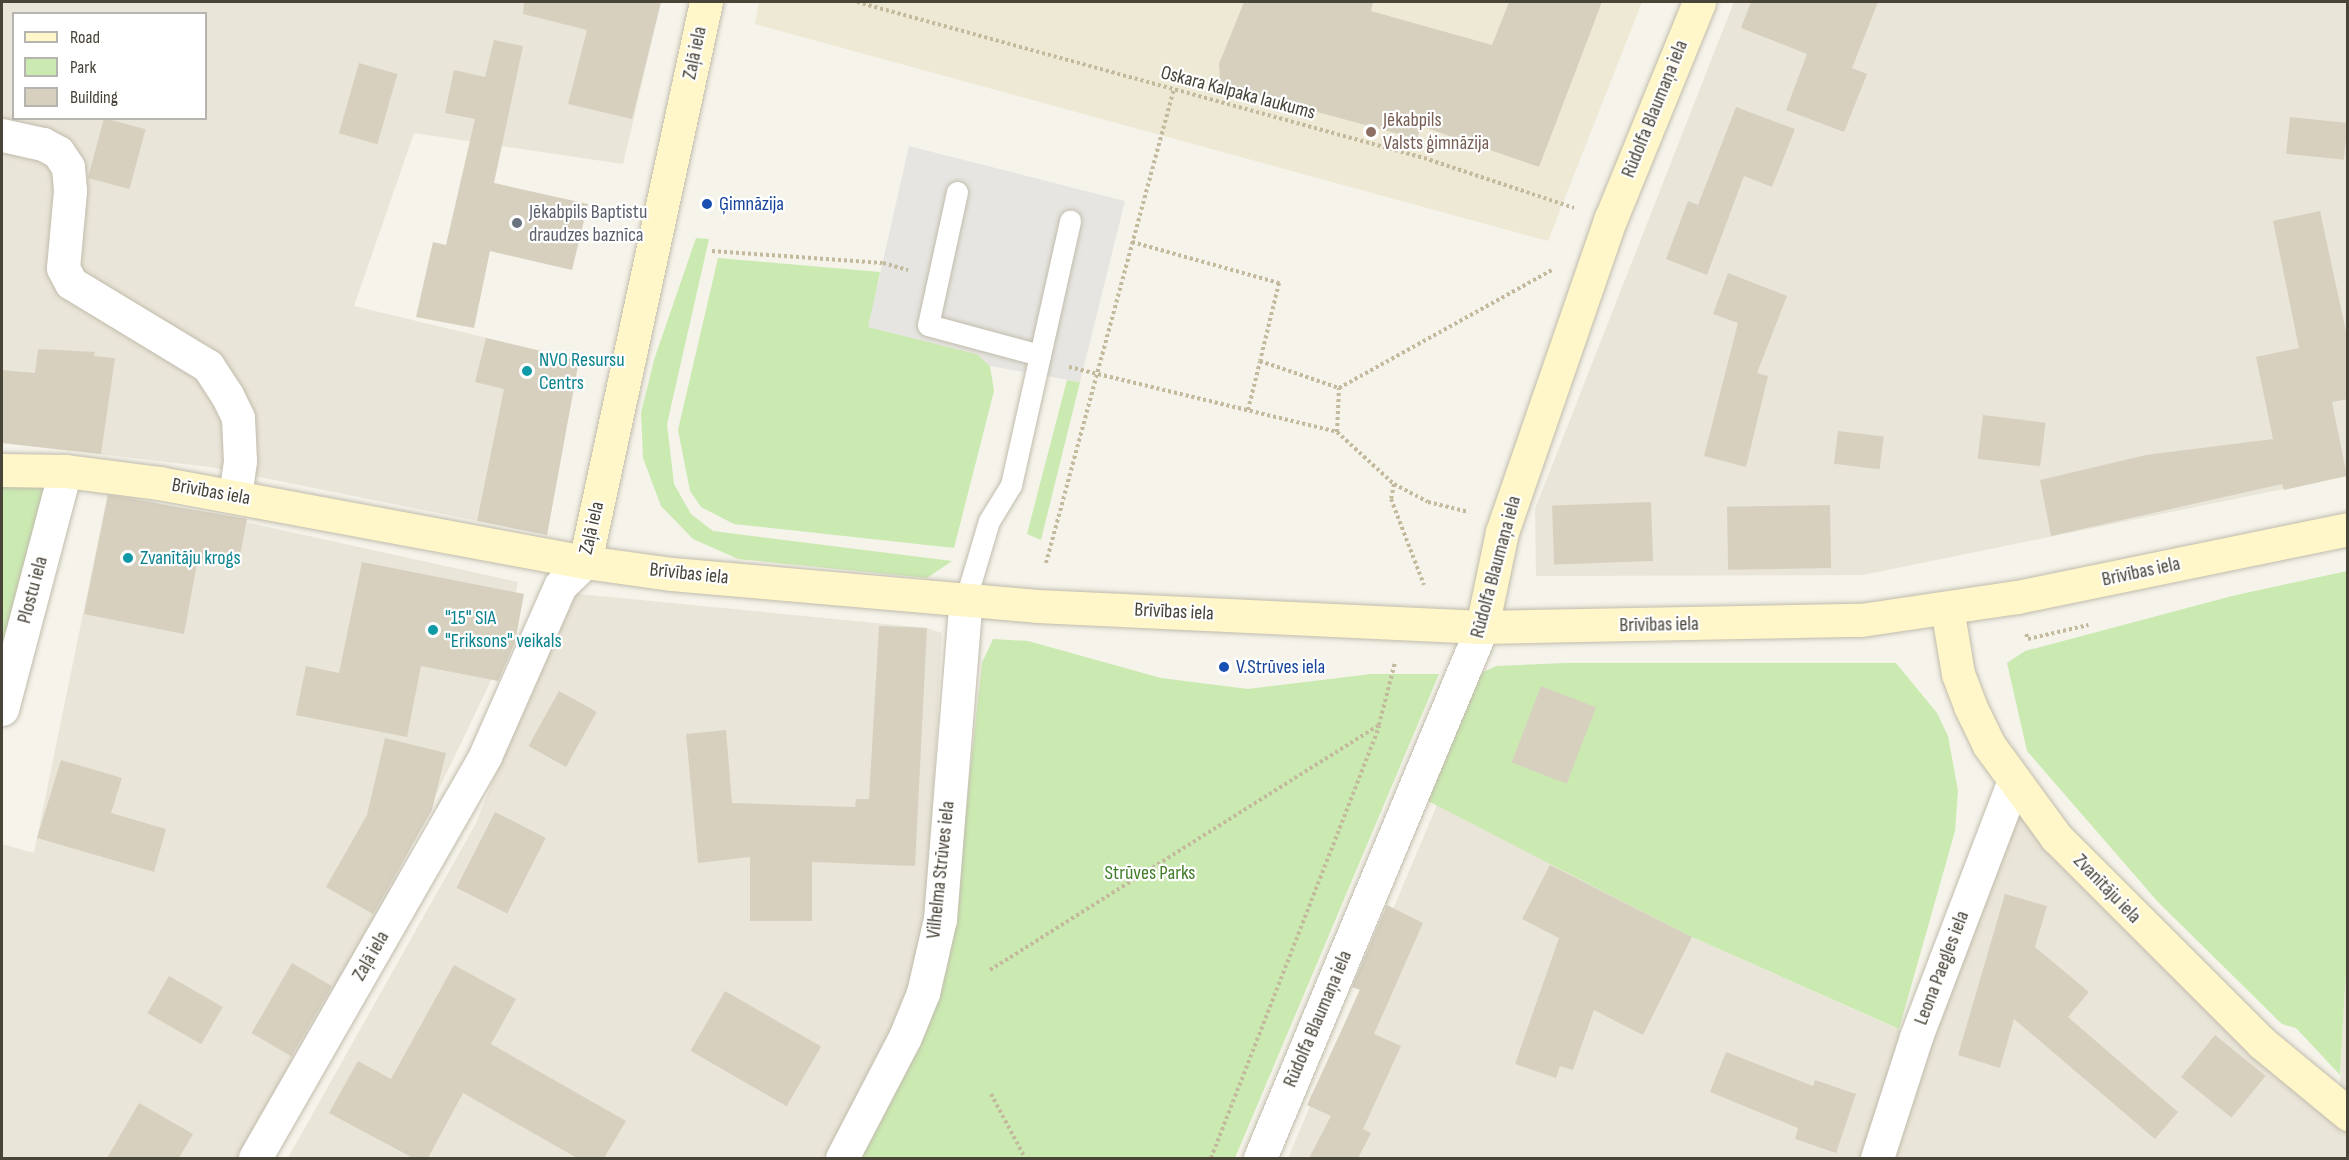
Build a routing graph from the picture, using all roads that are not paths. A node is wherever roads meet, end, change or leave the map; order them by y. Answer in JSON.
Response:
{"nodes":[{"id":1,"x":706,"y":2,"type":"edge"},
{"id":2,"x":1699,"y":2,"type":"edge"},
{"id":3,"x":2,"y":135,"type":"edge"},
{"id":4,"x":957,"y":192,"type":"dead end"},
{"id":5,"x":1070,"y":221,"type":"dead end"},
{"id":6,"x":1040,"y":357,"type":"junction"},
{"id":7,"x":2,"y":470,"type":"edge"},
{"id":8,"x":65,"y":471,"type":"junction"},
{"id":9,"x":235,"y":496,"type":"junction"},
{"id":10,"x":2348,"y":529,"type":"edge"},
{"id":11,"x":585,"y":562,"type":"junction"},
{"id":12,"x":966,"y":598,"type":"junction"},
{"id":13,"x":1947,"y":608,"type":"junction"},
{"id":14,"x":1482,"y":627,"type":"junction"},
{"id":15,"x":2,"y":709,"type":"edge"},
{"id":16,"x":2014,"y":780,"type":"junction"},
{"id":17,"x":2348,"y":1114,"type":"edge"},
{"id":18,"x":255,"y":1158,"type":"edge"},
{"id":19,"x":842,"y":1158,"type":"edge"},
{"id":20,"x":1260,"y":1158,"type":"edge"},
{"id":21,"x":1876,"y":1158,"type":"edge"}],
"edges":[{"from":1,"to":11,"type":"main road","name":"Zaļā iela"},
{"from":2,"to":14,"type":"main road","name":"Rūdolfa Blaumaņa iela"},
{"from":3,"to":9,"type":"street"},
{"from":4,"to":6,"type":"lane"},
{"from":5,"to":6,"type":"lane"},
{"from":6,"to":12,"type":"lane"},
{"from":7,"to":8,"type":"main road","name":"Brīvības iela"},
{"from":8,"to":9,"type":"main road","name":"Brīvības iela"},
{"from":8,"to":15,"type":"street","name":"Plostu iela"},
{"from":9,"to":11,"type":"main road","name":"Brīvības iela"},
{"from":10,"to":13,"type":"main road","name":"Brīvības iela"},
{"from":11,"to":12,"type":"main road","name":"Brīvības iela"},
{"from":11,"to":18,"type":"street","name":"Zaļā iela"},
{"from":12,"to":14,"type":"main road","name":"Brīvības iela"},
{"from":12,"to":19,"type":"street","name":"Vilhelma Strūves iela"},
{"from":13,"to":14,"type":"main road","name":"Brīvības iela"},
{"from":13,"to":16,"type":"main road","name":"Zvanītāju iela"},
{"from":14,"to":20,"type":"street","name":"Rūdolfa Blaumaņa iela"},
{"from":16,"to":17,"type":"main road","name":"Zvanītāju iela"},
{"from":16,"to":21,"type":"street","name":"Leona Paegles iela"}]}
